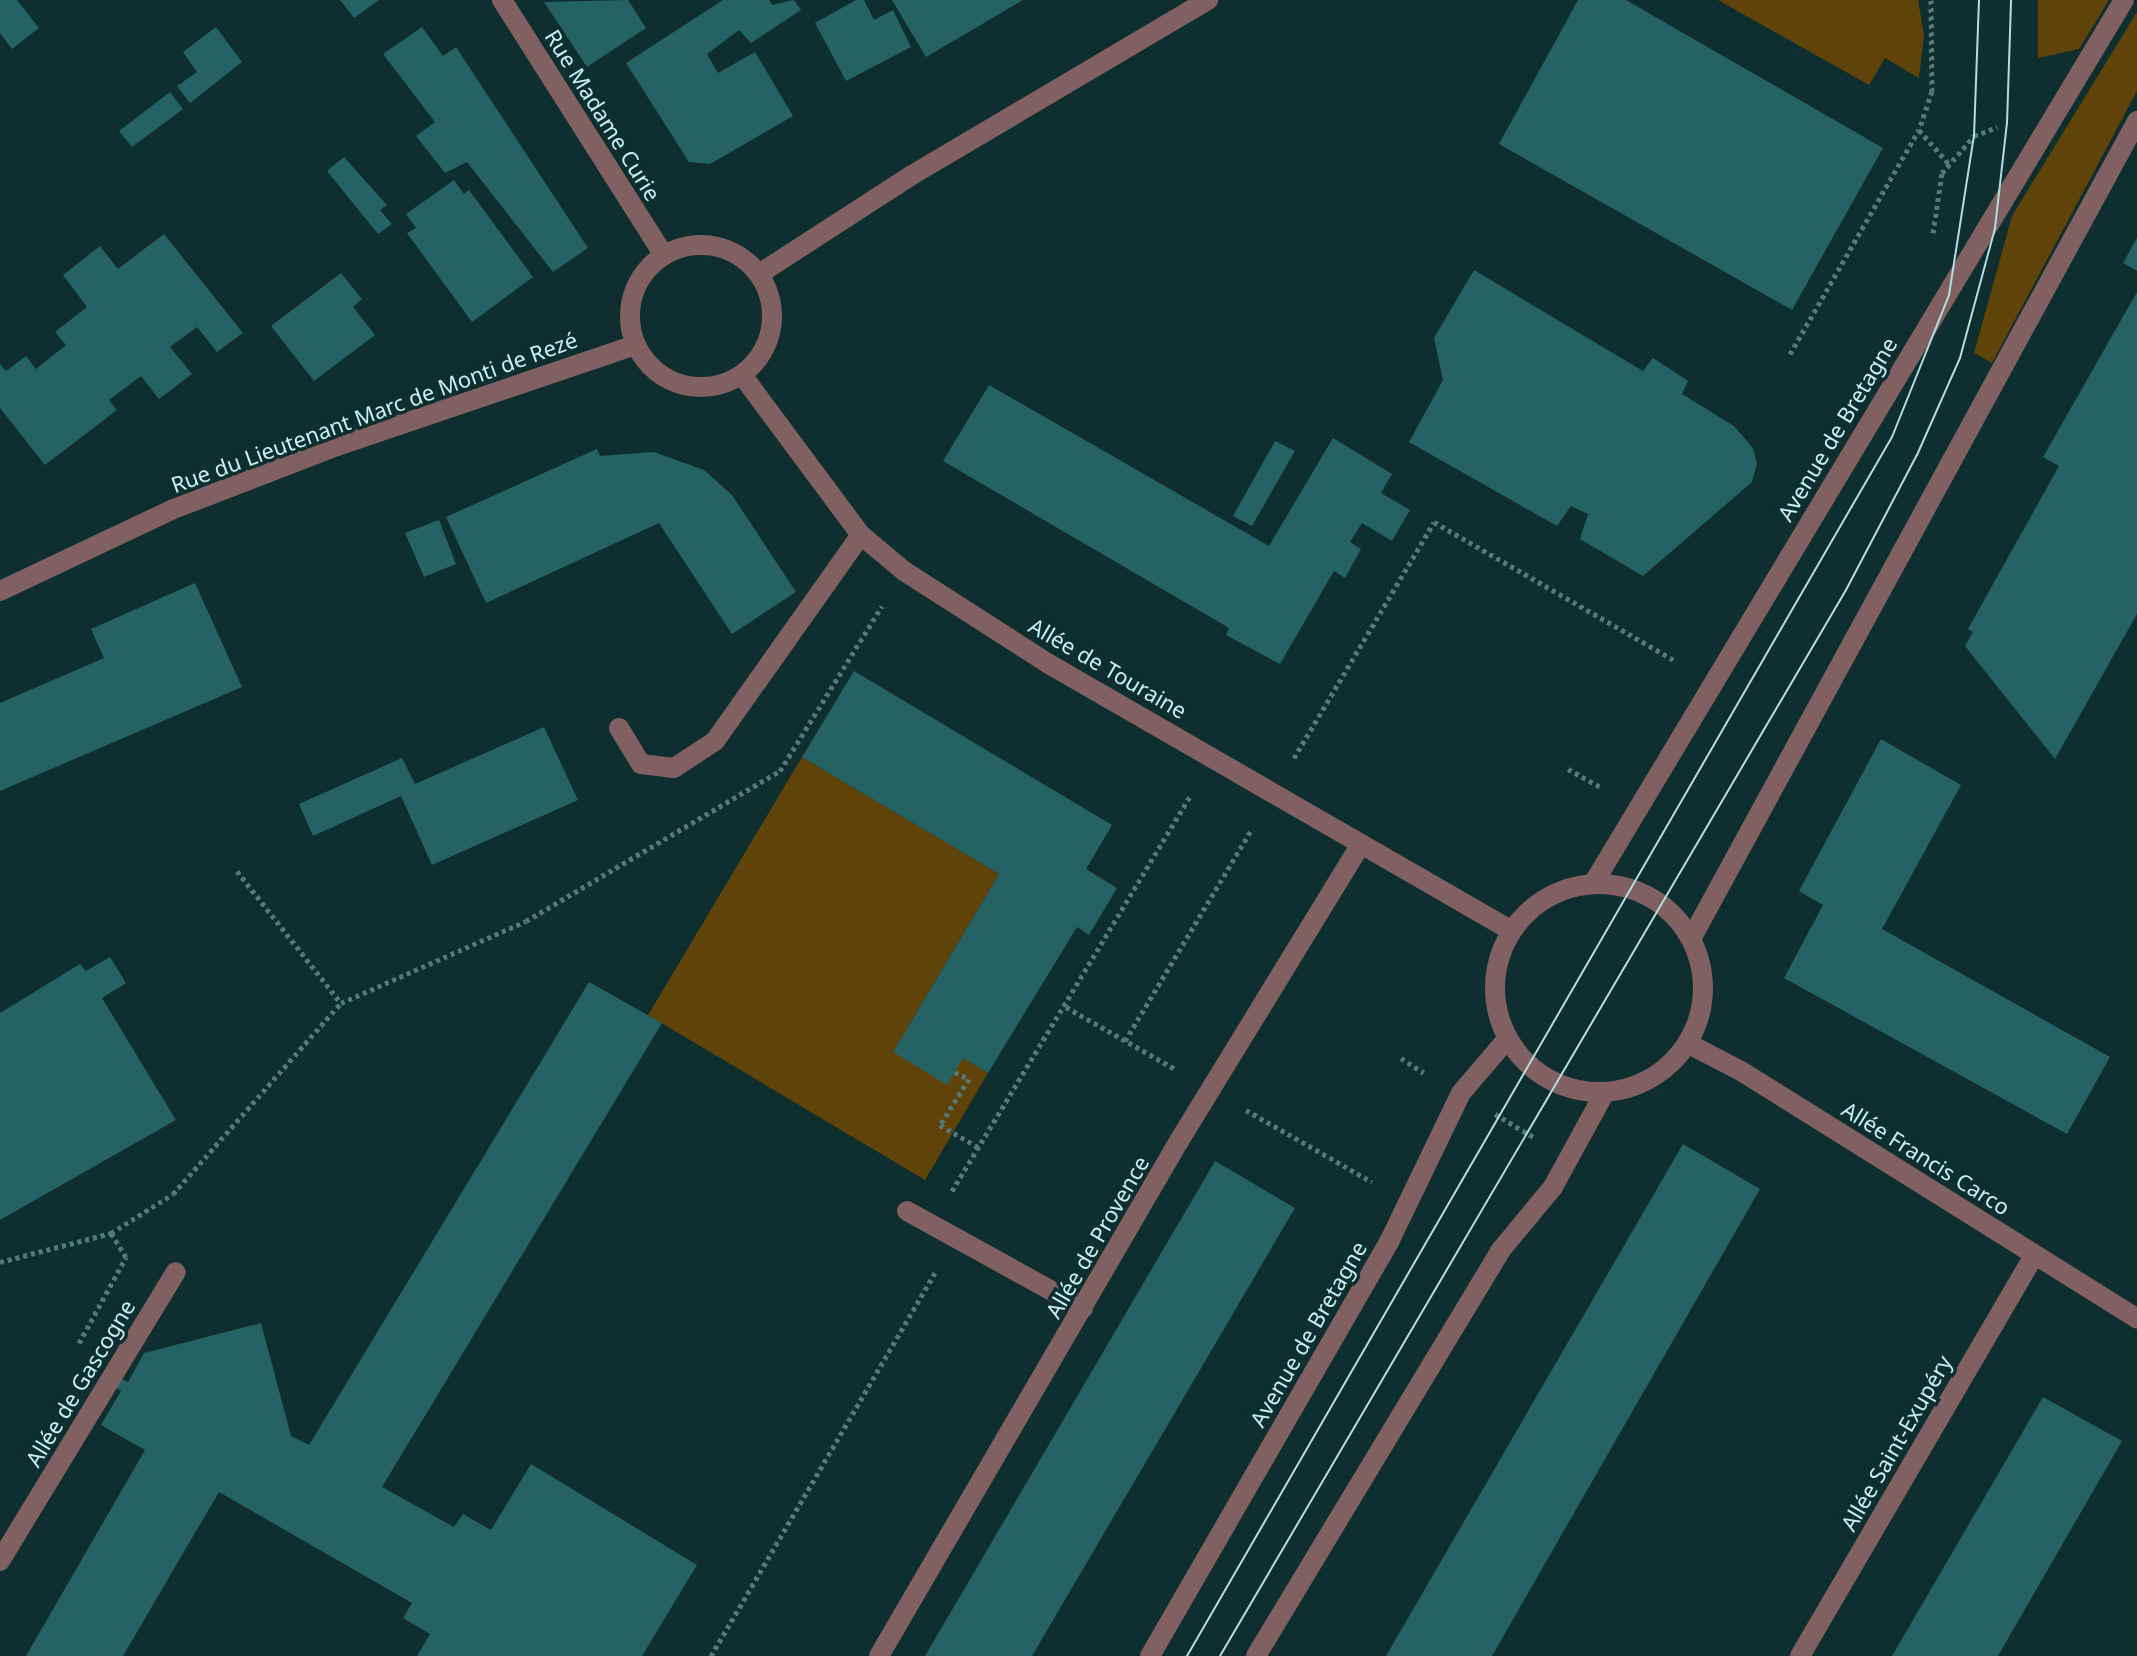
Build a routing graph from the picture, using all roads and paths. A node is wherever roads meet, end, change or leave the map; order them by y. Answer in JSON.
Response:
{"nodes":[{"id":1,"x":502,"y":0,"type":"edge"},
{"id":2,"x":1208,"y":0,"type":"edge"},
{"id":3,"x":1931,"y":0,"type":"edge"},
{"id":4,"x":2124,"y":0,"type":"edge"},
{"id":5,"x":2137,"y":121,"type":"edge"},
{"id":6,"x":1919,"y":130,"type":"junction"},
{"id":7,"x":1949,"y":164,"type":"dead end"},
{"id":8,"x":664,"y":255,"type":"junction"},
{"id":9,"x":759,"y":274,"type":"junction"},
{"id":10,"x":635,"y":345,"type":"junction"},
{"id":11,"x":1790,"y":354,"type":"dead end"},
{"id":12,"x":742,"y":375,"type":"junction"},
{"id":13,"x":861,"y":535,"type":"junction"},
{"id":14,"x":904,"y":571,"type":"junction"},
{"id":15,"x":0,"y":591,"type":"edge"},
{"id":16,"x":1681,"y":665,"type":"dead end"},
{"id":17,"x":619,"y":728,"type":"dead end"},
{"id":18,"x":1568,"y":769,"type":"dead end"},
{"id":19,"x":1607,"y":791,"type":"dead end"},
{"id":20,"x":1274,"y":792,"type":"junction"},
{"id":21,"x":1361,"y":844,"type":"junction"},
{"id":22,"x":237,"y":871,"type":"dead end"},
{"id":23,"x":1593,"y":884,"type":"junction"},
{"id":24,"x":1512,"y":931,"type":"junction"},
{"id":25,"x":1691,"y":939,"type":"junction"},
{"id":26,"x":341,"y":1003,"type":"junction"},
{"id":27,"x":1066,"y":1007,"type":"dead end"},
{"id":28,"x":1508,"y":1038,"type":"junction"},
{"id":29,"x":1125,"y":1041,"type":"junction"},
{"id":30,"x":1687,"y":1043,"type":"junction"},
{"id":31,"x":1401,"y":1058,"type":"dead end"},
{"id":32,"x":955,"y":1072,"type":"dead end"},
{"id":33,"x":1211,"y":1090,"type":"junction"},
{"id":34,"x":1605,"y":1092,"type":"junction"},
{"id":35,"x":1461,"y":1093,"type":"junction"},
{"id":36,"x":978,"y":1147,"type":"dead end"},
{"id":37,"x":1570,"y":1159,"type":"junction"},
{"id":38,"x":1380,"y":1169,"type":"dead end"},
{"id":39,"x":907,"y":1211,"type":"dead end"},
{"id":40,"x":2034,"y":1255,"type":"junction"},
{"id":41,"x":0,"y":1262,"type":"edge"},
{"id":42,"x":176,"y":1272,"type":"dead end"},
{"id":43,"x":1083,"y":1308,"type":"junction"},
{"id":44,"x":2137,"y":1318,"type":"edge"},
{"id":45,"x":0,"y":1561,"type":"edge"},
{"id":46,"x":879,"y":1656,"type":"edge"},
{"id":47,"x":1150,"y":1656,"type":"edge"},
{"id":48,"x":1256,"y":1656,"type":"edge"},
{"id":49,"x":1800,"y":1656,"type":"edge"}],
"edges":[{"from":1,"to":8,"type":"street","name":"Rue Madame Curie"},
{"from":2,"to":9,"type":"street"},
{"from":3,"to":6,"type":"path"},
{"from":4,"to":23,"type":"street","name":"Avenue de Bretagne"},
{"from":5,"to":25,"type":"street"},
{"from":6,"to":7,"type":"path"},
{"from":6,"to":11,"type":"path"},
{"from":8,"to":9,"type":"street"},
{"from":8,"to":10,"type":"street"},
{"from":9,"to":12,"type":"street"},
{"from":10,"to":12,"type":"street"},
{"from":10,"to":15,"type":"street","name":"Rue du Lieutenant Marc de Monti de Rezé"},
{"from":12,"to":13,"type":"street","name":"Allée de Touraine"},
{"from":13,"to":14,"type":"street","name":"Allée de Touraine"},
{"from":13,"to":17,"type":"street"},
{"from":14,"to":20,"type":"street","name":"Allée de Touraine"},
{"from":14,"to":26,"type":"path"},
{"from":16,"to":20,"type":"path"},
{"from":18,"to":19,"type":"path"},
{"from":20,"to":21,"type":"street","name":"Allée de Touraine"},
{"from":20,"to":29,"type":"path"},
{"from":21,"to":24,"type":"street","name":"Allée de Touraine"},
{"from":21,"to":33,"type":"street","name":"Allée de Provence"},
{"from":22,"to":26,"type":"path"},
{"from":23,"to":24,"type":"street"},
{"from":23,"to":25,"type":"street"},
{"from":24,"to":28,"type":"street"},
{"from":25,"to":30,"type":"street"},
{"from":26,"to":41,"type":"path"},
{"from":27,"to":29,"type":"path"},
{"from":28,"to":34,"type":"street"},
{"from":28,"to":35,"type":"street","name":"Avenue de Bretagne"},
{"from":29,"to":33,"type":"path"},
{"from":30,"to":34,"type":"street"},
{"from":30,"to":40,"type":"street","name":"Allée Francis Carco"},
{"from":31,"to":35,"type":"path"},
{"from":32,"to":36,"type":"path"},
{"from":33,"to":38,"type":"path"},
{"from":33,"to":43,"type":"street","name":"Allée de Provence"},
{"from":34,"to":37,"type":"street"},
{"from":35,"to":37,"type":"path"},
{"from":35,"to":47,"type":"street","name":"Avenue de Bretagne"},
{"from":37,"to":48,"type":"street"},
{"from":39,"to":43,"type":"street"},
{"from":40,"to":44,"type":"street","name":"Allée Francis Carco"},
{"from":40,"to":49,"type":"street","name":"Allée Saint-Exupéry"},
{"from":42,"to":45,"type":"street","name":"Allée de Gascogne"},
{"from":43,"to":46,"type":"street","name":"Allée de Provence"}]}
